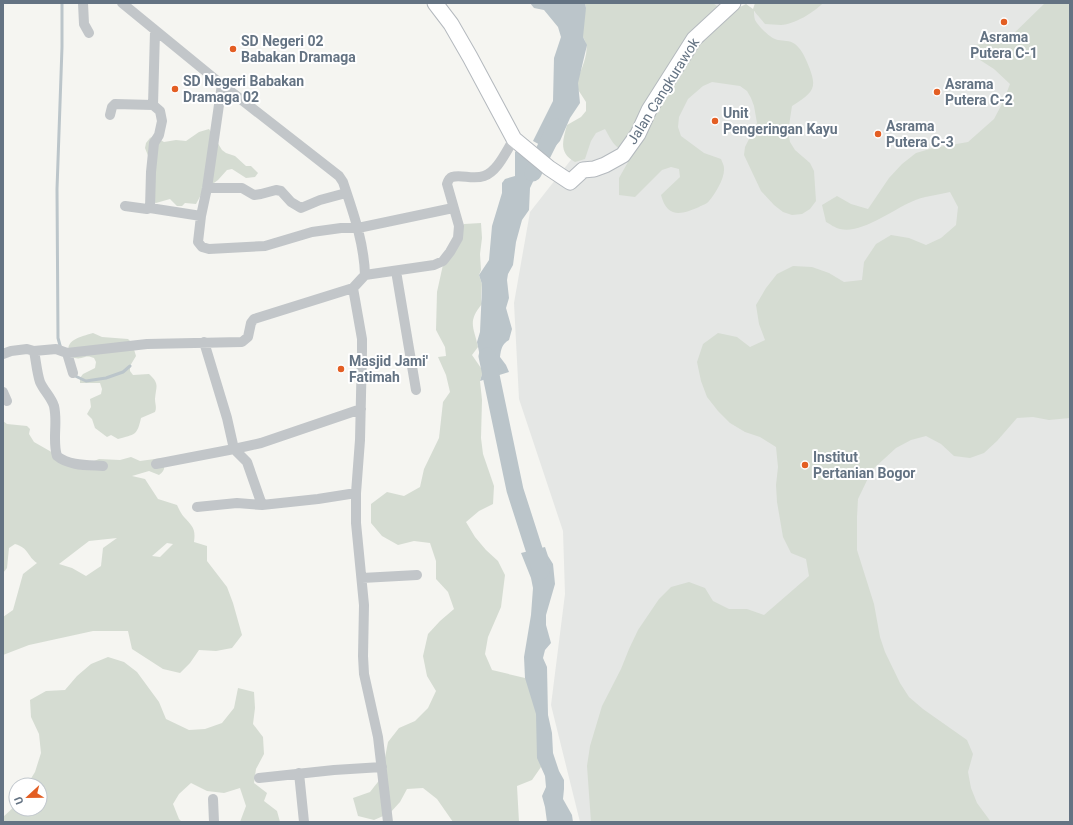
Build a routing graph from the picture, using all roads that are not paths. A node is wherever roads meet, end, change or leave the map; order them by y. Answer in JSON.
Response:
{"nodes":[{"id":1,"x":83,"y":3,"type":"edge"},
{"id":2,"x":122,"y":3,"type":"edge"},
{"id":3,"x":435,"y":3,"type":"edge"},
{"id":4,"x":733,"y":3,"type":"edge"},
{"id":5,"x":155,"y":31,"type":"junction"},
{"id":6,"x":89,"y":33,"type":"dead end"},
{"id":7,"x":222,"y":84,"type":"junction"},
{"id":8,"x":153,"y":104,"type":"junction"},
{"id":9,"x":110,"y":115,"type":"dead end"},
{"id":10,"x":517,"y":143,"type":"junction"},
{"id":11,"x":207,"y":188,"type":"junction"},
{"id":12,"x":346,"y":193,"type":"junction"},
{"id":13,"x":125,"y":206,"type":"dead end"},
{"id":14,"x":150,"y":208,"type":"junction"},
{"id":15,"x":453,"y":208,"type":"junction"},
{"id":16,"x":201,"y":216,"type":"junction"},
{"id":17,"x":358,"y":228,"type":"junction"},
{"id":18,"x":396,"y":271,"type":"junction"},
{"id":19,"x":365,"y":275,"type":"junction"},
{"id":20,"x":353,"y":288,"type":"junction"},
{"id":21,"x":204,"y":342,"type":"junction"},
{"id":22,"x":34,"y":351,"type":"junction"},
{"id":23,"x":63,"y":352,"type":"junction"},
{"id":24,"x":3,"y":354,"type":"edge"},
{"id":25,"x":73,"y":373,"type":"dead end"},
{"id":26,"x":416,"y":390,"type":"dead end"},
{"id":27,"x":361,"y":410,"type":"junction"},
{"id":28,"x":234,"y":449,"type":"junction"},
{"id":29,"x":156,"y":464,"type":"dead end"},
{"id":30,"x":103,"y":466,"type":"dead end"},
{"id":31,"x":356,"y":494,"type":"junction"},
{"id":32,"x":262,"y":505,"type":"junction"},
{"id":33,"x":197,"y":507,"type":"dead end"},
{"id":34,"x":417,"y":575,"type":"dead end"},
{"id":35,"x":362,"y":578,"type":"junction"},
{"id":36,"x":382,"y":767,"type":"junction"},
{"id":37,"x":299,"y":773,"type":"junction"},
{"id":38,"x":259,"y":778,"type":"dead end"},
{"id":39,"x":213,"y":799,"type":"dead end"},
{"id":40,"x":214,"y":822,"type":"edge"},
{"id":41,"x":304,"y":822,"type":"edge"},
{"id":42,"x":388,"y":822,"type":"edge"}],
"edges":[{"from":1,"to":6,"type":"street"},
{"from":2,"to":5,"type":"street"},
{"from":3,"to":10,"type":"street"},
{"from":4,"to":10,"type":"street","name":"Jalan Cangkurawok"},
{"from":5,"to":7,"type":"street"},
{"from":5,"to":8,"type":"street"},
{"from":7,"to":11,"type":"street"},
{"from":7,"to":12,"type":"street"},
{"from":8,"to":9,"type":"street"},
{"from":8,"to":14,"type":"street"},
{"from":10,"to":15,"type":"street"},
{"from":11,"to":12,"type":"street"},
{"from":11,"to":16,"type":"street"},
{"from":12,"to":17,"type":"street"},
{"from":13,"to":14,"type":"street"},
{"from":14,"to":16,"type":"street"},
{"from":15,"to":17,"type":"street"},
{"from":15,"to":18,"type":"street"},
{"from":16,"to":17,"type":"street"},
{"from":17,"to":19,"type":"street"},
{"from":18,"to":19,"type":"street"},
{"from":18,"to":26,"type":"street"},
{"from":19,"to":20,"type":"street"},
{"from":20,"to":21,"type":"street"},
{"from":20,"to":27,"type":"street"},
{"from":21,"to":23,"type":"street"},
{"from":21,"to":28,"type":"street"},
{"from":22,"to":23,"type":"street"},
{"from":22,"to":24,"type":"street"},
{"from":22,"to":30,"type":"street"},
{"from":23,"to":25,"type":"street"},
{"from":27,"to":28,"type":"street"},
{"from":27,"to":31,"type":"street"},
{"from":28,"to":29,"type":"street"},
{"from":28,"to":32,"type":"street"},
{"from":31,"to":32,"type":"street"},
{"from":31,"to":35,"type":"street"},
{"from":32,"to":33,"type":"street"},
{"from":34,"to":35,"type":"street"},
{"from":35,"to":36,"type":"street"},
{"from":36,"to":37,"type":"street"},
{"from":36,"to":42,"type":"street"},
{"from":37,"to":38,"type":"street"},
{"from":37,"to":41,"type":"street"},
{"from":39,"to":40,"type":"street"}]}
